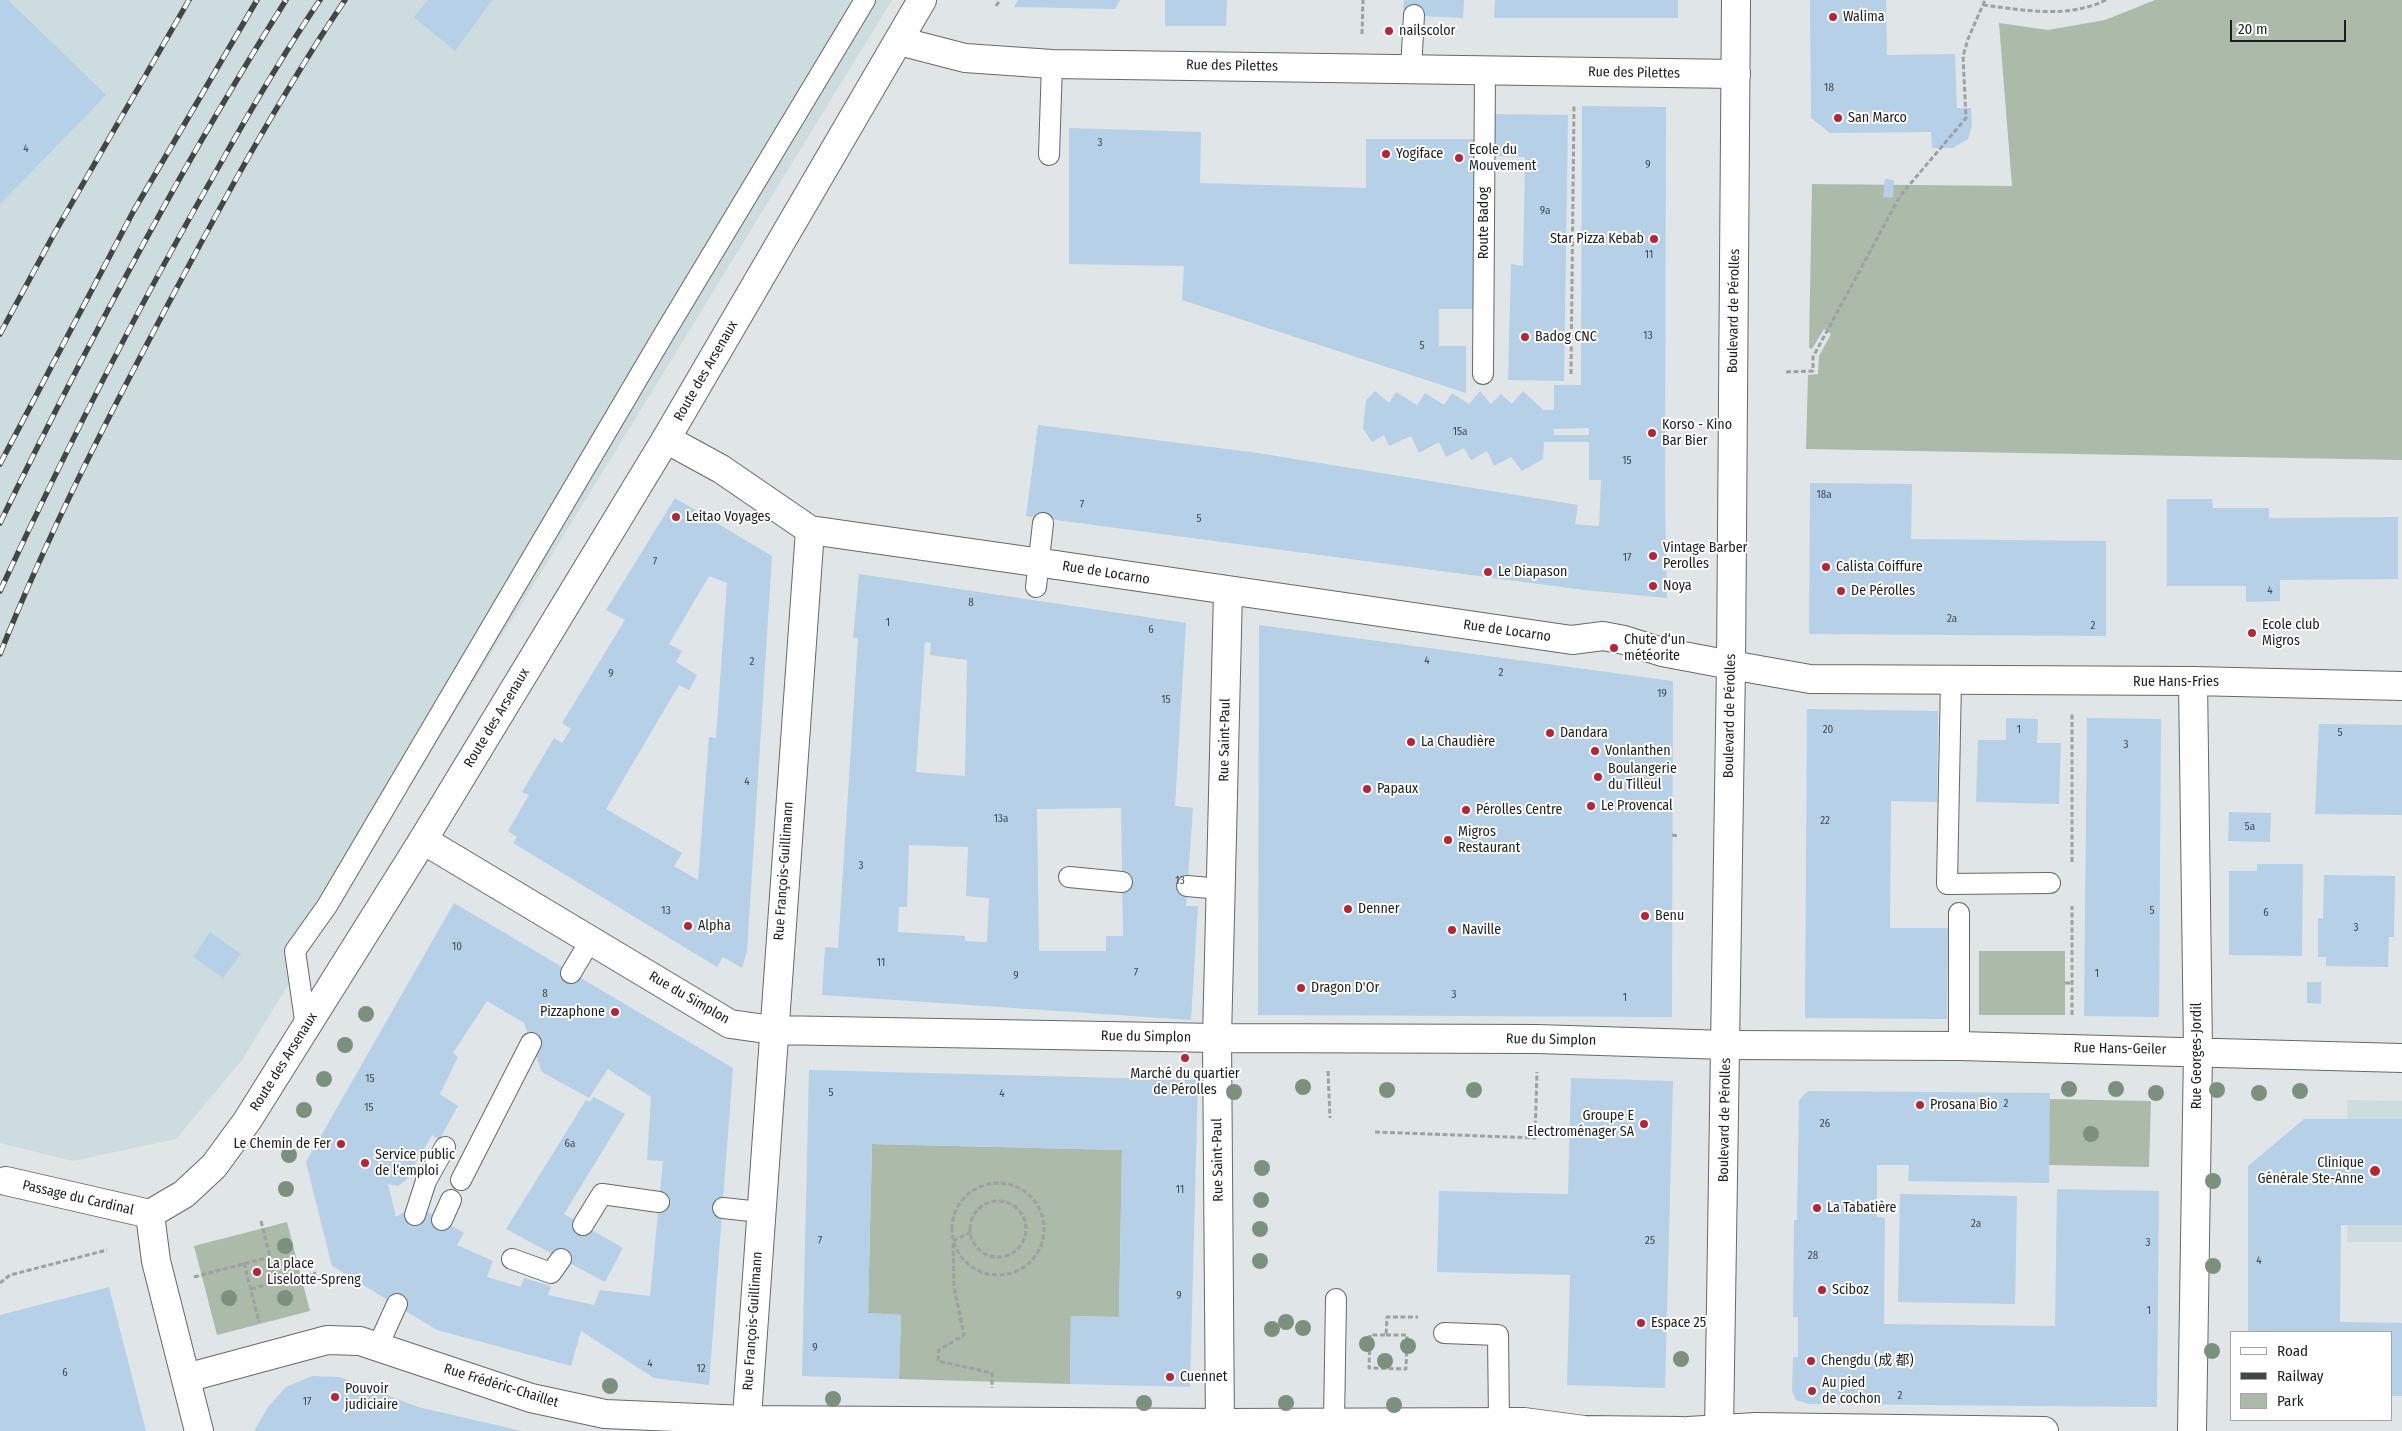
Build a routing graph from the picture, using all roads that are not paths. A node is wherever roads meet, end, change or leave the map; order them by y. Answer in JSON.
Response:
{"nodes":[{"id":1,"x":865,"y":0,"type":"edge"},
{"id":2,"x":922,"y":0,"type":"edge"},
{"id":3,"x":1736,"y":0,"type":"edge"},
{"id":4,"x":1414,"y":15,"type":"dead end"},
{"id":5,"x":899,"y":41,"type":"junction"},
{"id":6,"x":1052,"y":64,"type":"junction"},
{"id":7,"x":1412,"y":70,"type":"junction"},
{"id":8,"x":1485,"y":71,"type":"junction"},
{"id":9,"x":1736,"y":74,"type":"junction"},
{"id":10,"x":1049,"y":155,"type":"dead end"},
{"id":11,"x":1484,"y":374,"type":"dead end"},
{"id":12,"x":666,"y":439,"type":"junction"},
{"id":13,"x":1043,"y":523,"type":"dead end"},
{"id":14,"x":810,"y":530,"type":"junction"},
{"id":15,"x":1044,"y":572,"type":"junction"},
{"id":16,"x":1228,"y":592,"type":"junction"},
{"id":17,"x":1731,"y":665,"type":"junction"},
{"id":18,"x":1951,"y":680,"type":"junction"},
{"id":19,"x":2193,"y":681,"type":"junction"},
{"id":20,"x":2402,"y":686,"type":"edge"},
{"id":21,"x":423,"y":840,"type":"junction"},
{"id":22,"x":1069,"y":878,"type":"dead end"},
{"id":23,"x":1122,"y":882,"type":"dead end"},
{"id":24,"x":2050,"y":883,"type":"dead end"},
{"id":25,"x":1187,"y":886,"type":"dead end"},
{"id":26,"x":1221,"y":889,"type":"junction"},
{"id":27,"x":1959,"y":913,"type":"dead end"},
{"id":28,"x":590,"y":941,"type":"junction"},
{"id":29,"x":571,"y":972,"type":"dead end"},
{"id":30,"x":306,"y":1027,"type":"junction"},
{"id":31,"x":772,"y":1030,"type":"junction"},
{"id":32,"x":1217,"y":1038,"type":"junction"},
{"id":33,"x":531,"y":1043,"type":"dead end"},
{"id":34,"x":1726,"y":1045,"type":"junction"},
{"id":35,"x":1959,"y":1046,"type":"junction"},
{"id":36,"x":2198,"y":1051,"type":"junction"},
{"id":37,"x":2402,"y":1058,"type":"edge"},
{"id":38,"x":444,"y":1147,"type":"dead end"},
{"id":39,"x":461,"y":1180,"type":"dead end"},
{"id":40,"x":6,"y":1181,"type":"dead end"},
{"id":41,"x":451,"y":1200,"type":"dead end"},
{"id":42,"x":659,"y":1202,"type":"dead end"},
{"id":43,"x":724,"y":1208,"type":"dead end"},
{"id":44,"x":760,"y":1212,"type":"junction"},
{"id":45,"x":150,"y":1214,"type":"junction"},
{"id":46,"x":415,"y":1214,"type":"dead end"},
{"id":47,"x":442,"y":1220,"type":"dead end"},
{"id":48,"x":583,"y":1225,"type":"dead end"},
{"id":49,"x":512,"y":1259,"type":"dead end"},
{"id":50,"x":561,"y":1259,"type":"dead end"},
{"id":51,"x":1336,"y":1299,"type":"dead end"},
{"id":52,"x":397,"y":1304,"type":"dead end"},
{"id":53,"x":1444,"y":1333,"type":"road end"},
{"id":54,"x":378,"y":1346,"type":"junction"},
{"id":55,"x":186,"y":1378,"type":"junction"},
{"id":56,"x":1334,"y":1422,"type":"junction"},
{"id":57,"x":1499,"y":1422,"type":"junction"},
{"id":58,"x":746,"y":1426,"type":"edge"},
{"id":59,"x":872,"y":1426,"type":"edge"},
{"id":60,"x":1087,"y":1426,"type":"edge"},
{"id":61,"x":1220,"y":1427,"type":"edge"},
{"id":62,"x":1720,"y":1430,"type":"edge"},
{"id":63,"x":199,"y":1431,"type":"edge"},
{"id":64,"x":1681,"y":1431,"type":"edge"},
{"id":65,"x":1688,"y":1431,"type":"edge"},
{"id":66,"x":2044,"y":1431,"type":"edge"},
{"id":67,"x":2192,"y":1431,"type":"edge"}],
"edges":[{"from":1,"to":30,"type":"lane"},
{"from":2,"to":5,"type":"street","name":"Route des Arsenaux"},
{"from":3,"to":9,"type":"street","name":"Boulevard de Pérolles"},
{"from":4,"to":7,"type":"lane"},
{"from":5,"to":6,"type":"street","name":"Rue des Pilettes"},
{"from":5,"to":12,"type":"street","name":"Route des Arsenaux"},
{"from":6,"to":7,"type":"street","name":"Rue des Pilettes"},
{"from":6,"to":10,"type":"lane"},
{"from":7,"to":8,"type":"street","name":"Rue des Pilettes"},
{"from":8,"to":9,"type":"street","name":"Rue des Pilettes"},
{"from":8,"to":11,"type":"lane","name":"Route Badog"},
{"from":9,"to":17,"type":"street","name":"Boulevard de Pérolles"},
{"from":12,"to":14,"type":"street","name":"Rue de Locarno"},
{"from":12,"to":21,"type":"street","name":"Route des Arsenaux"},
{"from":13,"to":15,"type":"lane"},
{"from":14,"to":15,"type":"street","name":"Rue de Locarno"},
{"from":14,"to":31,"type":"street","name":"Rue François-Guillimann"},
{"from":15,"to":16,"type":"street","name":"Rue de Locarno"},
{"from":16,"to":17,"type":"street","name":"Rue de Locarno"},
{"from":16,"to":26,"type":"street","name":"Rue Saint-Paul"},
{"from":17,"to":18,"type":"street","name":"Rue Hans-Fries"},
{"from":17,"to":34,"type":"street","name":"Boulevard de Pérolles"},
{"from":18,"to":19,"type":"street","name":"Rue Hans-Fries"},
{"from":18,"to":24,"type":"lane"},
{"from":19,"to":20,"type":"street","name":"Rue Hans-Fries"},
{"from":19,"to":36,"type":"street","name":"Rue Georges-Jordil"},
{"from":21,"to":28,"type":"street","name":"Rue du Simplon"},
{"from":21,"to":30,"type":"street","name":"Route des Arsenaux"},
{"from":22,"to":23,"type":"lane"},
{"from":25,"to":26,"type":"lane"},
{"from":26,"to":32,"type":"street","name":"Rue Saint-Paul"},
{"from":27,"to":35,"type":"lane"},
{"from":28,"to":29,"type":"lane"},
{"from":28,"to":31,"type":"street","name":"Rue du Simplon"},
{"from":30,"to":45,"type":"street","name":"Route des Arsenaux"},
{"from":31,"to":32,"type":"street","name":"Rue du Simplon"},
{"from":31,"to":44,"type":"street","name":"Rue François-Guillimann"},
{"from":32,"to":34,"type":"street","name":"Rue du Simplon"},
{"from":32,"to":61,"type":"street","name":"Rue Saint-Paul"},
{"from":33,"to":39,"type":"lane"},
{"from":34,"to":35,"type":"street","name":"Rue Hans-Geiler"},
{"from":34,"to":62,"type":"street","name":"Boulevard de Pérolles"},
{"from":35,"to":36,"type":"street","name":"Rue Hans-Geiler"},
{"from":36,"to":37,"type":"street","name":"Rue Hans-Geiler"},
{"from":36,"to":67,"type":"street","name":"Rue Georges-Jordil"},
{"from":38,"to":46,"type":"lane"},
{"from":40,"to":45,"type":"street","name":"Passage du Cardinal"},
{"from":41,"to":47,"type":"lane"},
{"from":42,"to":48,"type":"lane"},
{"from":43,"to":44,"type":"lane"},
{"from":44,"to":58,"type":"street","name":"Rue François-Guillimann"},
{"from":45,"to":55,"type":"street"},
{"from":49,"to":50,"type":"lane"},
{"from":51,"to":56,"type":"lane"},
{"from":52,"to":54,"type":"lane"},
{"from":53,"to":57,"type":"lane"},
{"from":54,"to":55,"type":"street","name":"Rue Frédéric-Chaillet"},
{"from":54,"to":58,"type":"street","name":"Rue Frédéric-Chaillet"},
{"from":55,"to":63,"type":"street"},
{"from":56,"to":57,"type":"street","name":"Rue Frédéric-Chaillet"},
{"from":56,"to":61,"type":"street","name":"Rue Frédéric-Chaillet"},
{"from":57,"to":64,"type":"street","name":"Rue Frédéric-Chaillet"},
{"from":58,"to":59,"type":"street","name":"Rue Frédéric-Chaillet"},
{"from":59,"to":60,"type":"street","name":"Rue Frédéric-Chaillet"},
{"from":60,"to":61,"type":"street","name":"Rue Frédéric-Chaillet"},
{"from":62,"to":65,"type":"street"},
{"from":62,"to":66,"type":"street"}]}
